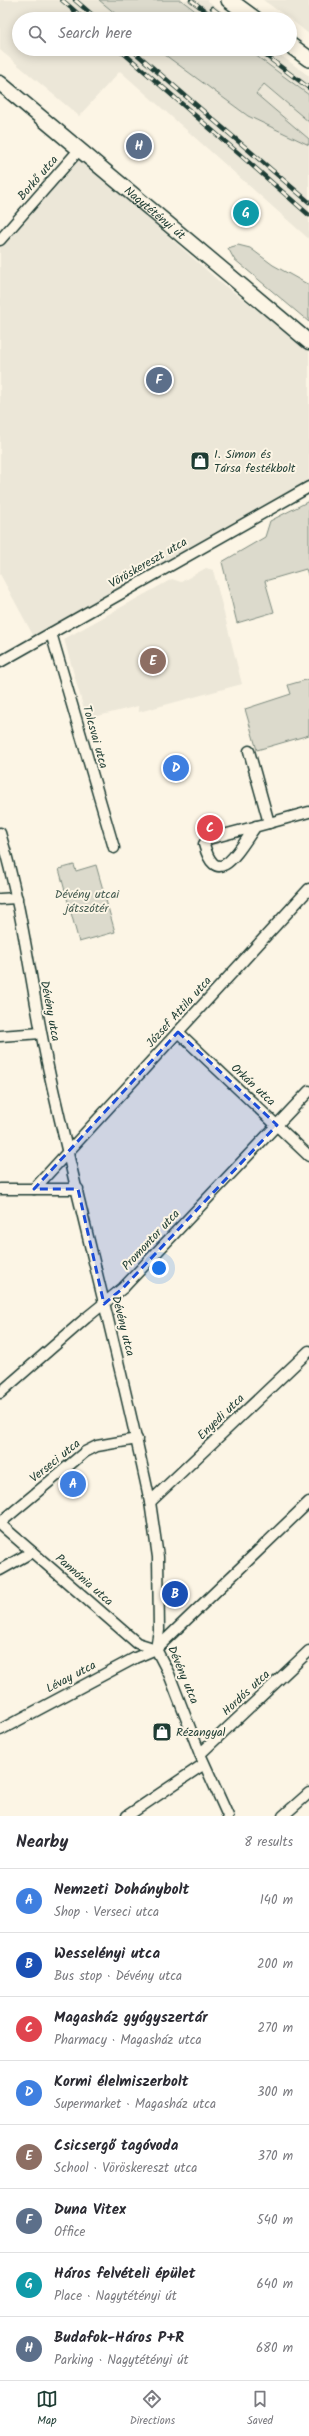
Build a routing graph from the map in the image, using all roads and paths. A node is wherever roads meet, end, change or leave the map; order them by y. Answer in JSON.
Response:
{"nodes":[{"id":1,"x":229,"y":0,"type":"edge"},
{"id":2,"x":245,"y":12,"type":"edge"},
{"id":3,"x":297,"y":50,"type":"edge"},
{"id":4,"x":309,"y":59,"type":"edge"},
{"id":5,"x":0,"y":83,"type":"edge"},
{"id":6,"x":80,"y":150,"type":"junction"},
{"id":7,"x":0,"y":240,"type":"edge"},
{"id":8,"x":309,"y":342,"type":"edge"},
{"id":9,"x":309,"y":488,"type":"edge"},
{"id":10,"x":52,"y":633,"type":"junction"},
{"id":11,"x":0,"y":662,"type":"edge"},
{"id":12,"x":249,"y":751,"type":"dead end"},
{"id":13,"x":309,"y":812,"type":"edge"},
{"id":14,"x":269,"y":823,"type":"junction"},
{"id":15,"x":256,"y":826,"type":"junction"},
{"id":16,"x":0,"y":833,"type":"edge"},
{"id":17,"x":114,"y":848,"type":"dead end"},
{"id":18,"x":309,"y":889,"type":"edge"},
{"id":19,"x":17,"y":898,"type":"junction"},
{"id":20,"x":0,"y":899,"type":"edge"},
{"id":21,"x":178,"y":1032,"type":"junction"},
{"id":22,"x":41,"y":1033,"type":"junction"},
{"id":23,"x":0,"y":1036,"type":"edge"},
{"id":24,"x":309,"y":1091,"type":"edge"},
{"id":25,"x":277,"y":1125,"type":"junction"},
{"id":26,"x":69,"y":1152,"type":"junction"},
{"id":27,"x":309,"y":1156,"type":"edge"},
{"id":28,"x":0,"y":1189,"type":"edge"},
{"id":29,"x":34,"y":1189,"type":"junction"},
{"id":30,"x":78,"y":1189,"type":"junction"},
{"id":31,"x":104,"y":1304,"type":"junction"},
{"id":32,"x":309,"y":1350,"type":"edge"},
{"id":33,"x":0,"y":1393,"type":"edge"},
{"id":34,"x":137,"y":1439,"type":"junction"},
{"id":35,"x":150,"y":1502,"type":"junction"},
{"id":36,"x":309,"y":1502,"type":"edge"},
{"id":37,"x":0,"y":1524,"type":"edge"},
{"id":38,"x":32,"y":1552,"type":"junction"},
{"id":39,"x":0,"y":1570,"type":"edge"},
{"id":40,"x":156,"y":1649,"type":"junction"},
{"id":41,"x":309,"y":1651,"type":"edge"},
{"id":42,"x":0,"y":1730,"type":"edge"},
{"id":43,"x":200,"y":1754,"type":"junction"},
{"id":44,"x":204,"y":1764,"type":"junction"},
{"id":45,"x":309,"y":1792,"type":"edge"},
{"id":46,"x":127,"y":1816,"type":"edge"},
{"id":47,"x":228,"y":1816,"type":"edge"},
{"id":48,"x":283,"y":1816,"type":"edge"}],
"edges":[{"from":1,"to":2,"type":"main road"},
{"from":3,"to":4,"type":"main road"},
{"from":5,"to":6,"type":"main road","name":"Nagytétényi út"},
{"from":6,"to":7,"type":"street","name":"Borkő utca"},
{"from":6,"to":8,"type":"main road","name":"Nagytétényi út"},
{"from":9,"to":10,"type":"street","name":"Vöröskereszt utca"},
{"from":10,"to":11,"type":"street","name":"Vöröskereszt utca"},
{"from":10,"to":17,"type":"street","name":"Tolcsvai utca"},
{"from":12,"to":14,"type":"street"},
{"from":13,"to":14,"type":"street"},
{"from":14,"to":15,"type":"street"},
{"from":15,"to":15,"type":"street"},
{"from":16,"to":19,"type":"street","name":"Dévény utca"},
{"from":18,"to":21,"type":"street","name":"József Attila utca"},
{"from":19,"to":20,"type":"street"},
{"from":19,"to":22,"type":"street","name":"Dévény utca"},
{"from":21,"to":25,"type":"street","name":"Orkán utca"},
{"from":21,"to":26,"type":"street","name":"József Attila utca"},
{"from":22,"to":23,"type":"street"},
{"from":22,"to":26,"type":"street","name":"Dévény utca"},
{"from":24,"to":25,"type":"street","name":"Promontor utca"},
{"from":25,"to":27,"type":"street","name":"Orkán utca"},
{"from":25,"to":31,"type":"street","name":"Promontor utca"},
{"from":26,"to":29,"type":"street","name":"József Attila utca"},
{"from":26,"to":30,"type":"street","name":"Dévény utca"},
{"from":28,"to":29,"type":"street"},
{"from":29,"to":30,"type":"street"},
{"from":30,"to":31,"type":"street","name":"Dévény utca"},
{"from":31,"to":33,"type":"street","name":"Promontor utca"},
{"from":31,"to":34,"type":"street","name":"Dévény utca"},
{"from":32,"to":35,"type":"street","name":"Enyedi utca"},
{"from":34,"to":35,"type":"street","name":"Dévény utca"},
{"from":34,"to":37,"type":"street","name":"Verseci utca"},
{"from":35,"to":40,"type":"street","name":"Dévény utca"},
{"from":36,"to":40,"type":"street"},
{"from":37,"to":38,"type":"street","name":"Pannónia utca"},
{"from":38,"to":39,"type":"street"},
{"from":38,"to":40,"type":"street","name":"Pannónia utca"},
{"from":40,"to":42,"type":"street","name":"Lévay utca"},
{"from":40,"to":43,"type":"street","name":"Dévény utca"},
{"from":41,"to":43,"type":"street","name":"Hordós utca"},
{"from":43,"to":44,"type":"street","name":"Dévény utca"},
{"from":44,"to":46,"type":"street"},
{"from":44,"to":47,"type":"street","name":"Dévény utca"},
{"from":45,"to":48,"type":"street"}]}
